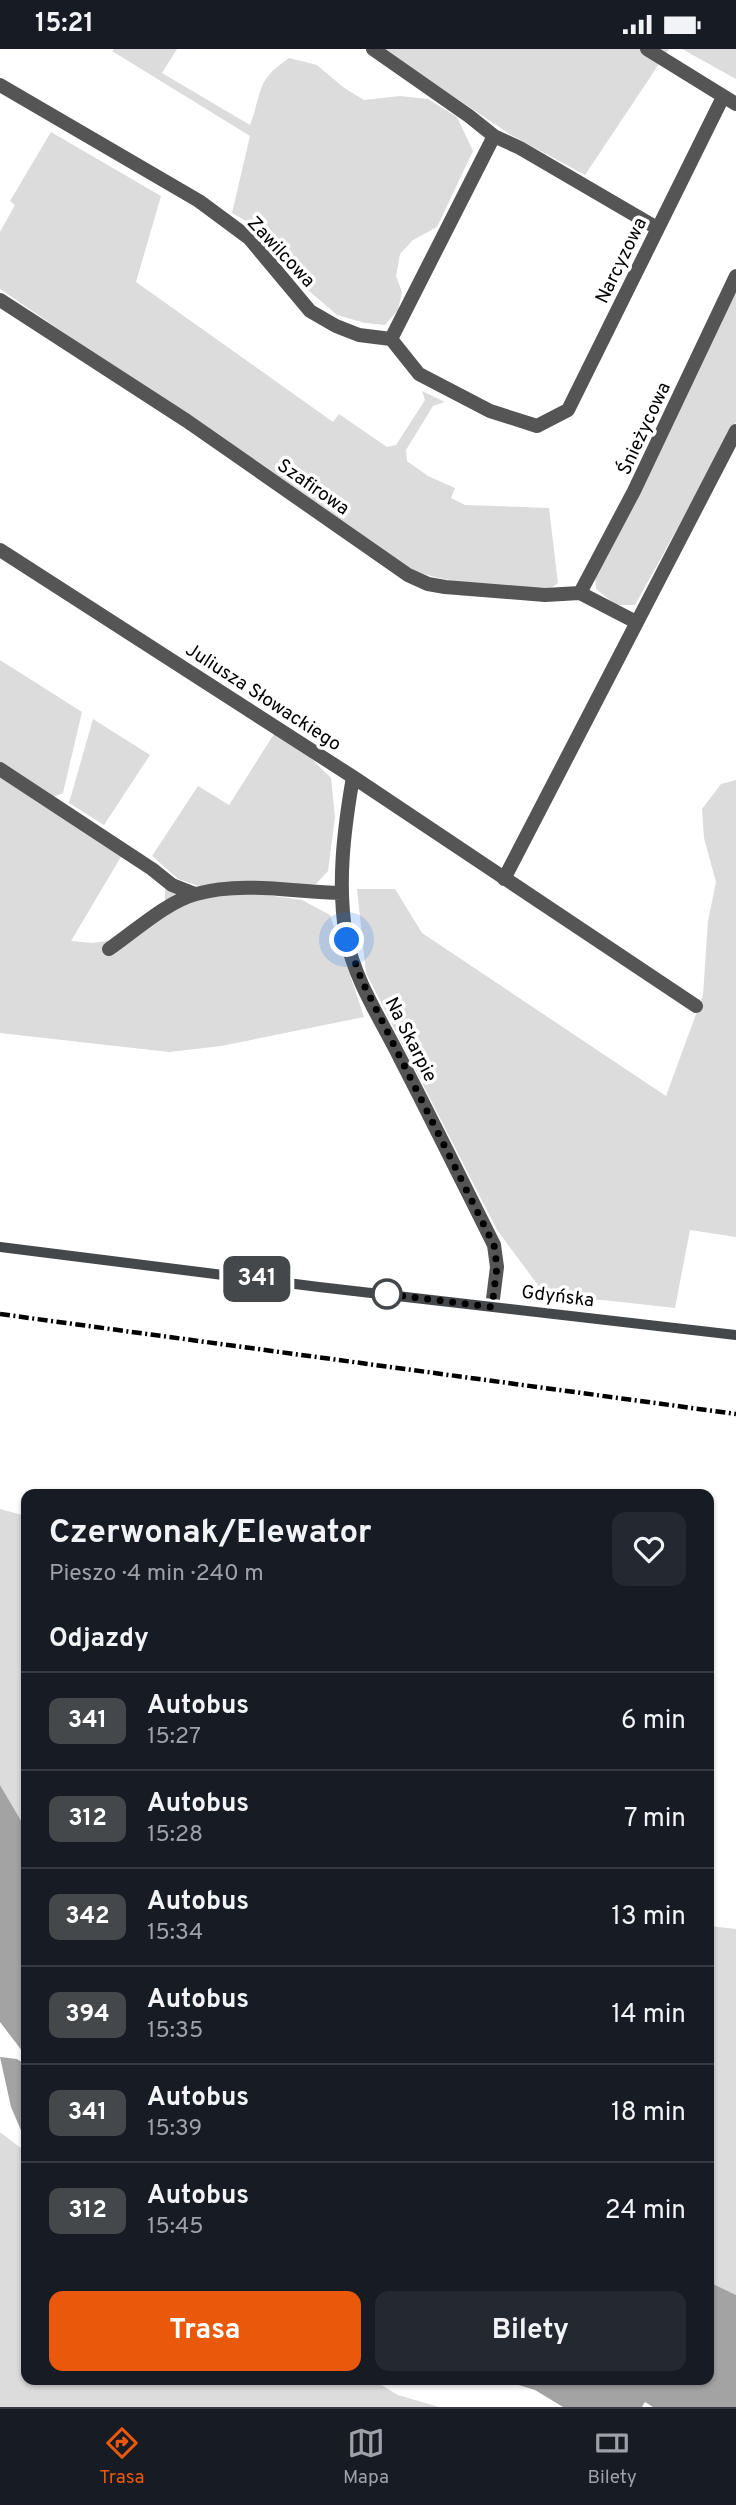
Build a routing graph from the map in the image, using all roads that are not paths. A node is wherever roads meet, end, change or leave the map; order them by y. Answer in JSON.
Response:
{"nodes":[{"id":1,"x":373,"y":49,"type":"edge"},
{"id":2,"x":647,"y":49,"type":"edge"},
{"id":3,"x":0,"y":85,"type":"edge"},
{"id":4,"x":730,"y":101,"type":"edge"},
{"id":5,"x":494,"y":136,"type":"junction"},
{"id":6,"x":657,"y":228,"type":"junction"},
{"id":7,"x":736,"y":276,"type":"edge"},
{"id":8,"x":0,"y":300,"type":"edge"},
{"id":9,"x":391,"y":339,"type":"junction"},
{"id":10,"x":736,"y":431,"type":"edge"},
{"id":11,"x":0,"y":550,"type":"edge"},
{"id":12,"x":580,"y":593,"type":"junction"},
{"id":13,"x":636,"y":622,"type":"junction"},
{"id":14,"x":0,"y":769,"type":"edge"},
{"id":15,"x":353,"y":777,"type":"junction"},
{"id":16,"x":504,"y":879,"type":"junction"},
{"id":17,"x":341,"y":893,"type":"junction"},
{"id":18,"x":195,"y":894,"type":"junction"},
{"id":19,"x":109,"y":949,"type":"dead end"},
{"id":20,"x":696,"y":1006,"type":"dead end"},
{"id":21,"x":0,"y":1247,"type":"edge"},
{"id":22,"x":492,"y":1307,"type":"junction"},
{"id":23,"x":736,"y":1335,"type":"edge"}],
"edges":[{"from":1,"to":5,"type":"street"},
{"from":2,"to":4,"type":"street"},
{"from":3,"to":9,"type":"street","name":"Zawilcowa"},
{"from":4,"to":6,"type":"street","name":"Narcyzowa"},
{"from":5,"to":6,"type":"street"},
{"from":5,"to":9,"type":"street"},
{"from":6,"to":9,"type":"street","name":"Narcyzowa"},
{"from":7,"to":12,"type":"street","name":"Śnieżycowa"},
{"from":8,"to":12,"type":"street","name":"Szafirowa"},
{"from":10,"to":13,"type":"street"},
{"from":11,"to":15,"type":"street","name":"Juliusza Słowackiego"},
{"from":12,"to":13,"type":"street"},
{"from":13,"to":16,"type":"street"},
{"from":14,"to":18,"type":"street"},
{"from":15,"to":16,"type":"street","name":"Juliusza Słowackiego"},
{"from":15,"to":17,"type":"street","name":"Na Skarpie"},
{"from":16,"to":20,"type":"street","name":"Juliusza Słowackiego"},
{"from":17,"to":18,"type":"street"},
{"from":17,"to":22,"type":"street","name":"Na Skarpie"},
{"from":18,"to":19,"type":"street"},
{"from":21,"to":22,"type":"main road","name":"Gdyńska"},
{"from":22,"to":23,"type":"main road","name":"Gdyńska"}]}
